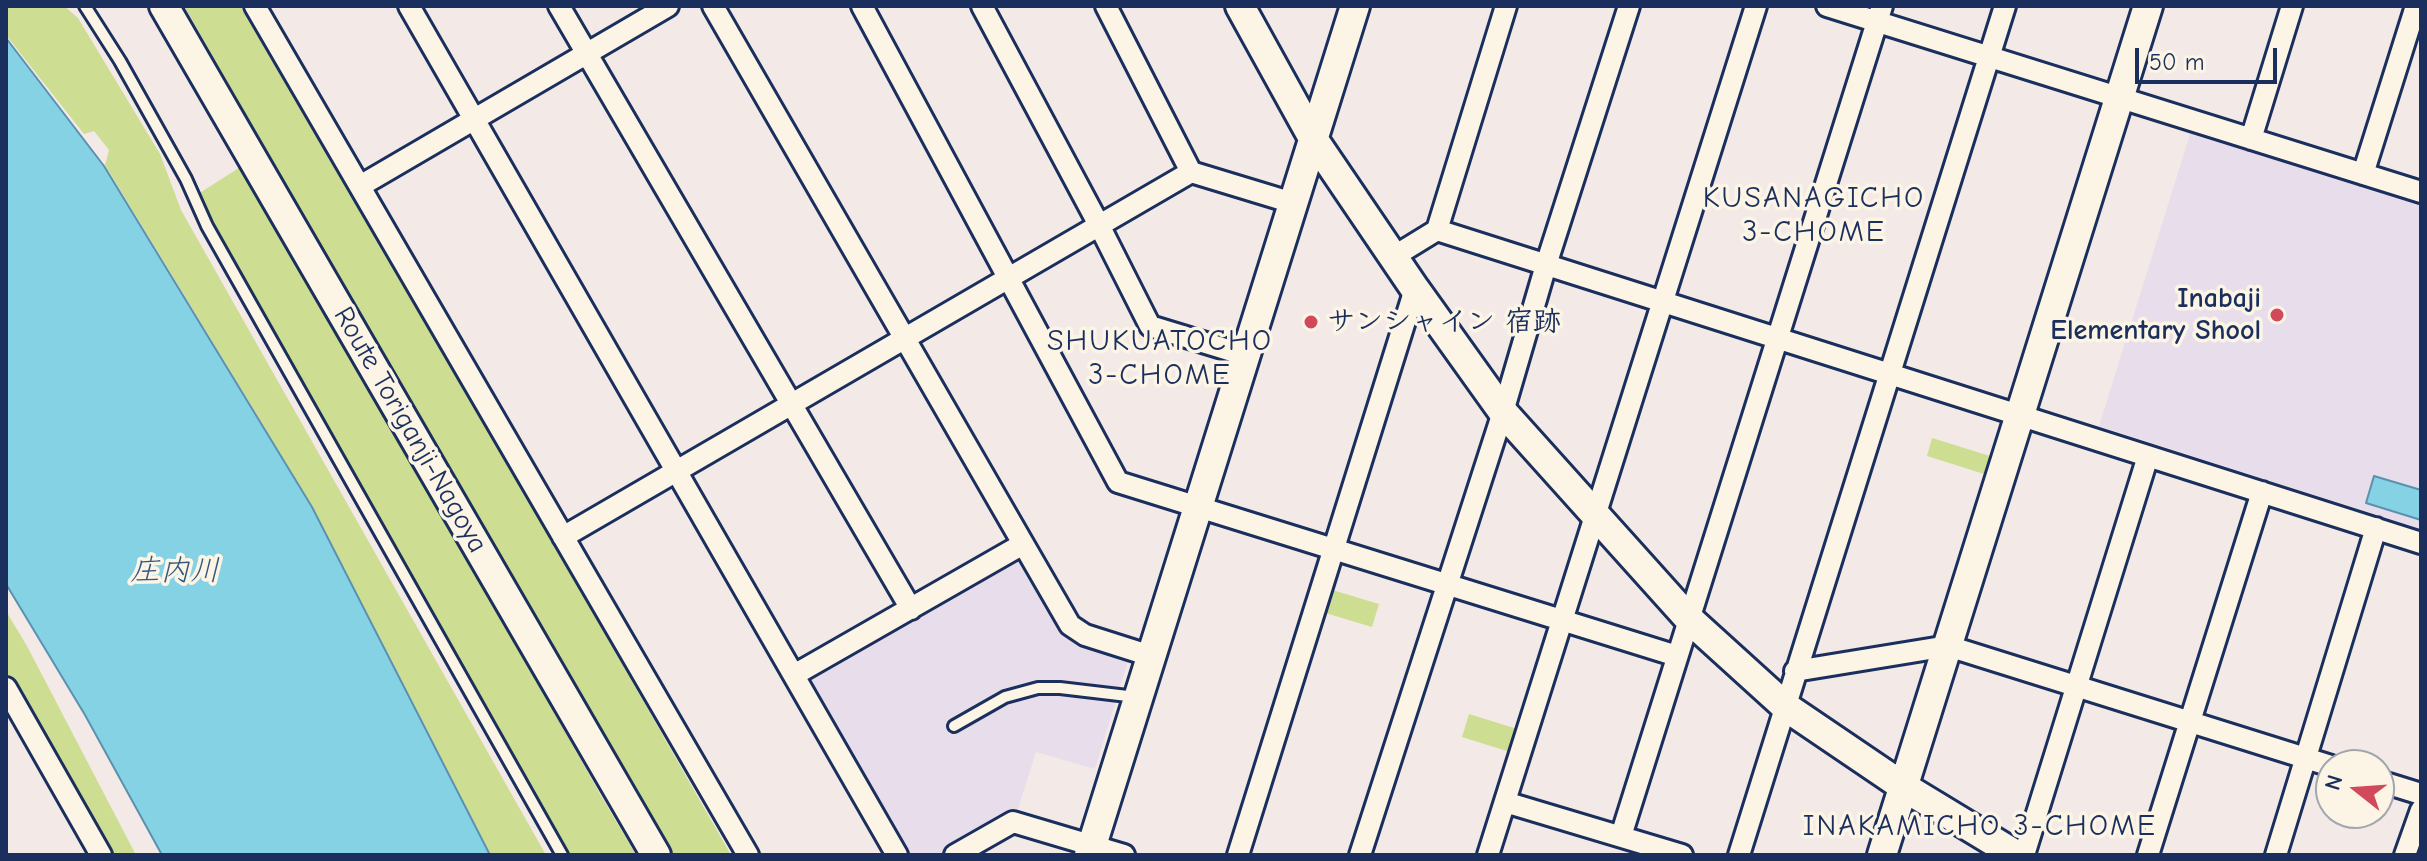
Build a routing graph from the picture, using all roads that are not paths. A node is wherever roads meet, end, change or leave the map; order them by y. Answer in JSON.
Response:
{"nodes":[{"id":1,"x":86,"y":6,"type":"edge"},
{"id":2,"x":164,"y":6,"type":"edge"},
{"id":3,"x":255,"y":6,"type":"edge"},
{"id":4,"x":409,"y":6,"type":"edge"},
{"id":5,"x":559,"y":6,"type":"edge"},
{"id":6,"x":668,"y":6,"type":"edge"},
{"id":7,"x":713,"y":6,"type":"edge"},
{"id":8,"x":862,"y":6,"type":"edge"},
{"id":9,"x":982,"y":6,"type":"edge"},
{"id":10,"x":1106,"y":6,"type":"edge"},
{"id":11,"x":1240,"y":6,"type":"edge"},
{"id":12,"x":1355,"y":6,"type":"edge"},
{"id":13,"x":1506,"y":6,"type":"edge"},
{"id":14,"x":1629,"y":6,"type":"edge"},
{"id":15,"x":1756,"y":6,"type":"edge"},
{"id":16,"x":1827,"y":6,"type":"edge"},
{"id":17,"x":2005,"y":6,"type":"edge"},
{"id":18,"x":2148,"y":6,"type":"edge"},
{"id":19,"x":2292,"y":6,"type":"edge"},
{"id":20,"x":2416,"y":6,"type":"edge"},
{"id":21,"x":1879,"y":14,"type":"edge"},
{"id":22,"x":586,"y":53,"type":"junction"},
{"id":23,"x":1989,"y":56,"type":"junction"},
{"id":24,"x":2119,"y":97,"type":"junction"},
{"id":25,"x":473,"y":120,"type":"junction"},
{"id":26,"x":2251,"y":139,"type":"junction"},
{"id":27,"x":1314,"y":140,"type":"junction"},
{"id":28,"x":1191,"y":172,"type":"junction"},
{"id":29,"x":2363,"y":174,"type":"junction"},
{"id":30,"x":360,"y":186,"type":"junction"},
{"id":31,"x":2421,"y":192,"type":"edge"},
{"id":32,"x":1293,"y":203,"type":"junction"},
{"id":33,"x":1099,"y":225,"type":"junction"},
{"id":34,"x":1437,"y":230,"type":"junction"},
{"id":35,"x":1393,"y":257,"type":"junction"},
{"id":36,"x":1546,"y":265,"type":"junction"},
{"id":37,"x":1008,"y":278,"type":"junction"},
{"id":38,"x":1415,"y":289,"type":"junction"},
{"id":39,"x":1663,"y":302,"type":"junction"},
{"id":40,"x":905,"y":338,"type":"junction"},
{"id":41,"x":1777,"y":338,"type":"junction"},
{"id":42,"x":1245,"y":355,"type":"junction"},
{"id":43,"x":1889,"y":374,"type":"junction"},
{"id":44,"x":790,"y":405,"type":"junction"},
{"id":45,"x":1503,"y":412,"type":"junction"},
{"id":46,"x":2020,"y":416,"type":"junction"},
{"id":47,"x":2148,"y":456,"type":"junction"},
{"id":48,"x":677,"y":470,"type":"junction"},
{"id":49,"x":2262,"y":492,"type":"junction"},
{"id":50,"x":1198,"y":505,"type":"junction"},
{"id":51,"x":1596,"y":515,"type":"junction"},
{"id":52,"x":2376,"y":528,"type":"junction"},
{"id":53,"x":563,"y":537,"type":"junction"},
{"id":54,"x":2421,"y":543,"type":"edge"},
{"id":55,"x":1023,"y":544,"type":"junction"},
{"id":56,"x":1333,"y":548,"type":"junction"},
{"id":57,"x":1447,"y":585,"type":"junction"},
{"id":58,"x":911,"y":609,"type":"junction"},
{"id":59,"x":1689,"y":619,"type":"junction"},
{"id":60,"x":1562,"y":622,"type":"junction"},
{"id":61,"x":1948,"y":646,"type":"junction"},
{"id":62,"x":1151,"y":656,"type":"junction"},
{"id":63,"x":1677,"y":656,"type":"junction"},
{"id":64,"x":1795,"y":671,"type":"junction"},
{"id":65,"x":794,"y":675,"type":"junction"},
{"id":66,"x":2076,"y":686,"type":"junction"},
{"id":67,"x":6,"y":688,"type":"edge"},
{"id":68,"x":1138,"y":697,"type":"junction"},
{"id":69,"x":1786,"y":707,"type":"junction"},
{"id":70,"x":2190,"y":722,"type":"junction"},
{"id":71,"x":954,"y":726,"type":"dead end"},
{"id":72,"x":2305,"y":758,"type":"junction"},
{"id":73,"x":2315,"y":761,"type":"edge"},
{"id":74,"x":2395,"y":786,"type":"edge"},
{"id":75,"x":1904,"y":787,"type":"junction"},
{"id":76,"x":2421,"y":794,"type":"edge"},
{"id":77,"x":1505,"y":802,"type":"junction"},
{"id":78,"x":2421,"y":810,"type":"edge"},
{"id":79,"x":1621,"y":836,"type":"junction"},
{"id":80,"x":1091,"y":850,"type":"edge"},
{"id":81,"x":101,"y":855,"type":"edge"},
{"id":82,"x":562,"y":855,"type":"edge"},
{"id":83,"x":656,"y":855,"type":"edge"},
{"id":84,"x":748,"y":855,"type":"edge"},
{"id":85,"x":897,"y":855,"type":"edge"},
{"id":86,"x":955,"y":855,"type":"edge"},
{"id":87,"x":1124,"y":855,"type":"edge"},
{"id":88,"x":1238,"y":855,"type":"edge"},
{"id":89,"x":1360,"y":855,"type":"edge"},
{"id":90,"x":1488,"y":855,"type":"edge"},
{"id":91,"x":1682,"y":855,"type":"edge"},
{"id":92,"x":1739,"y":855,"type":"edge"},
{"id":93,"x":1882,"y":855,"type":"edge"},
{"id":94,"x":2016,"y":855,"type":"edge"},
{"id":95,"x":2024,"y":855,"type":"edge"},
{"id":96,"x":2148,"y":855,"type":"edge"},
{"id":97,"x":2276,"y":855,"type":"edge"},
{"id":98,"x":2405,"y":855,"type":"edge"}],
"edges":[{"from":1,"to":82,"type":"lane"},
{"from":2,"to":83,"type":"street","name":"Route Toriganji-Nagoya"},
{"from":3,"to":30,"type":"street"},
{"from":4,"to":25,"type":"street"},
{"from":5,"to":22,"type":"street"},
{"from":6,"to":22,"type":"street"},
{"from":7,"to":40,"type":"street"},
{"from":8,"to":37,"type":"street"},
{"from":9,"to":33,"type":"street"},
{"from":10,"to":28,"type":"street"},
{"from":11,"to":27,"type":"street"},
{"from":12,"to":27,"type":"street"},
{"from":13,"to":34,"type":"street"},
{"from":14,"to":36,"type":"street"},
{"from":15,"to":39,"type":"street"},
{"from":16,"to":21,"type":"street"},
{"from":17,"to":23,"type":"street"},
{"from":18,"to":24,"type":"street"},
{"from":19,"to":26,"type":"street"},
{"from":20,"to":29,"type":"street"},
{"from":21,"to":23,"type":"street"},
{"from":21,"to":41,"type":"street"},
{"from":22,"to":25,"type":"street"},
{"from":22,"to":44,"type":"street"},
{"from":23,"to":24,"type":"street"},
{"from":23,"to":43,"type":"street"},
{"from":24,"to":26,"type":"street"},
{"from":24,"to":46,"type":"street"},
{"from":25,"to":30,"type":"street"},
{"from":25,"to":48,"type":"street"},
{"from":26,"to":29,"type":"street"},
{"from":27,"to":32,"type":"street"},
{"from":27,"to":35,"type":"street"},
{"from":28,"to":32,"type":"street"},
{"from":28,"to":33,"type":"street"},
{"from":29,"to":31,"type":"street"},
{"from":30,"to":53,"type":"street"},
{"from":32,"to":42,"type":"street"},
{"from":33,"to":37,"type":"street"},
{"from":33,"to":42,"type":"street"},
{"from":34,"to":35,"type":"street"},
{"from":34,"to":36,"type":"street"},
{"from":35,"to":38,"type":"street"},
{"from":36,"to":39,"type":"street"},
{"from":36,"to":45,"type":"street"},
{"from":37,"to":40,"type":"street"},
{"from":37,"to":50,"type":"street"},
{"from":38,"to":45,"type":"street"},
{"from":38,"to":56,"type":"street"},
{"from":39,"to":41,"type":"street"},
{"from":39,"to":51,"type":"street"},
{"from":40,"to":44,"type":"street"},
{"from":40,"to":55,"type":"street"},
{"from":41,"to":43,"type":"street"},
{"from":41,"to":59,"type":"street"},
{"from":42,"to":50,"type":"street"},
{"from":43,"to":46,"type":"street"},
{"from":43,"to":64,"type":"street"},
{"from":44,"to":48,"type":"street"},
{"from":44,"to":58,"type":"street"},
{"from":45,"to":51,"type":"street"},
{"from":45,"to":57,"type":"street"},
{"from":46,"to":47,"type":"street"},
{"from":46,"to":61,"type":"street"},
{"from":47,"to":49,"type":"street"},
{"from":47,"to":66,"type":"street"},
{"from":48,"to":53,"type":"street"},
{"from":48,"to":65,"type":"street"},
{"from":49,"to":52,"type":"street"},
{"from":49,"to":70,"type":"street"},
{"from":50,"to":56,"type":"street"},
{"from":50,"to":62,"type":"street"},
{"from":51,"to":59,"type":"street"},
{"from":51,"to":60,"type":"street"},
{"from":52,"to":54,"type":"street"},
{"from":52,"to":72,"type":"street"},
{"from":53,"to":84,"type":"street"},
{"from":55,"to":58,"type":"street"},
{"from":55,"to":62,"type":"street"},
{"from":56,"to":57,"type":"street"},
{"from":56,"to":88,"type":"street"},
{"from":57,"to":60,"type":"street"},
{"from":57,"to":89,"type":"street"},
{"from":58,"to":65,"type":"street"},
{"from":59,"to":63,"type":"street"},
{"from":59,"to":69,"type":"street"},
{"from":60,"to":63,"type":"street"},
{"from":60,"to":77,"type":"street"},
{"from":61,"to":64,"type":"street"},
{"from":61,"to":66,"type":"street"},
{"from":61,"to":75,"type":"street"},
{"from":62,"to":68,"type":"street"},
{"from":63,"to":79,"type":"street"},
{"from":64,"to":69,"type":"street"},
{"from":65,"to":85,"type":"street"},
{"from":66,"to":70,"type":"street"},
{"from":66,"to":95,"type":"street"},
{"from":67,"to":81,"type":"street"},
{"from":68,"to":71,"type":"lane"},
{"from":68,"to":80,"type":"street"},
{"from":69,"to":75,"type":"street"},
{"from":69,"to":92,"type":"street"},
{"from":70,"to":72,"type":"street"},
{"from":70,"to":96,"type":"street"},
{"from":72,"to":73,"type":"street"},
{"from":72,"to":97,"type":"street"},
{"from":74,"to":76,"type":"street"},
{"from":75,"to":93,"type":"street"},
{"from":75,"to":94,"type":"street"},
{"from":77,"to":79,"type":"street"},
{"from":77,"to":90,"type":"street"},
{"from":78,"to":98,"type":"street"},
{"from":79,"to":91,"type":"street"},
{"from":80,"to":86,"type":"street"},
{"from":80,"to":87,"type":"street"}]}
